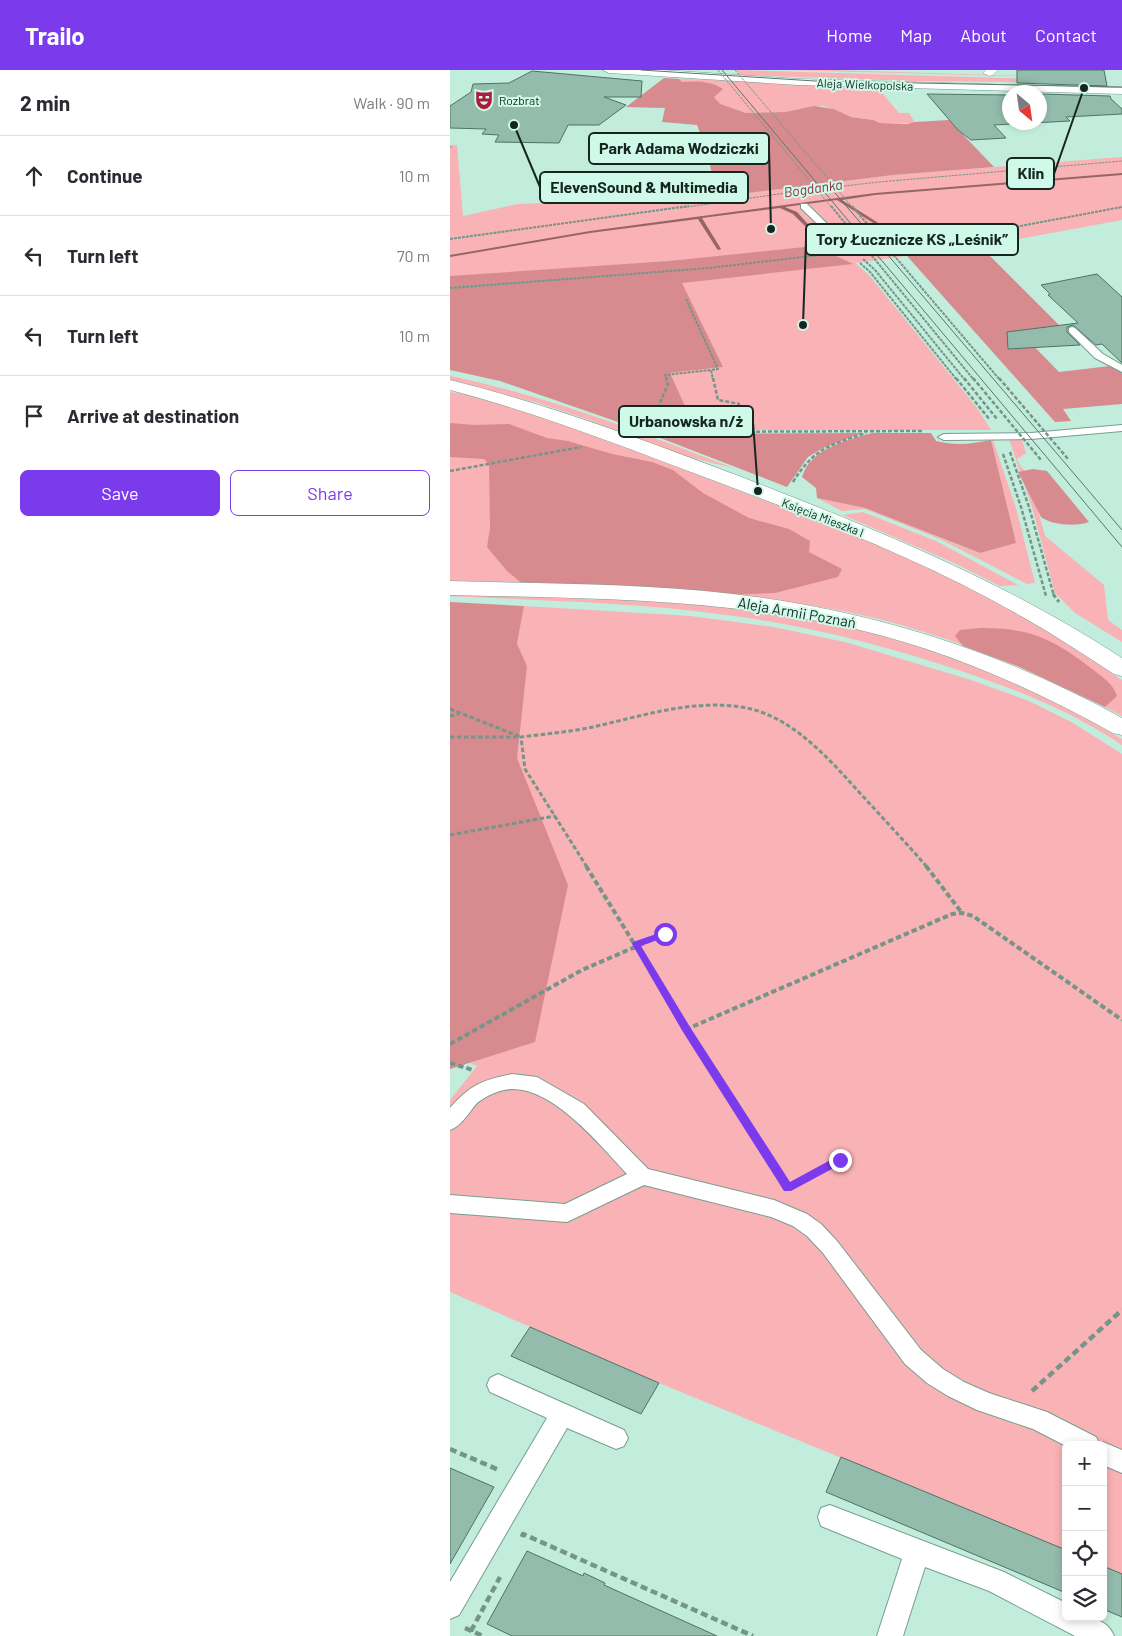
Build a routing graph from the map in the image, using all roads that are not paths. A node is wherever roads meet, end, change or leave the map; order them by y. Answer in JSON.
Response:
{"nodes":[{"id":1,"x":609,"y":70,"type":"edge"},
{"id":2,"x":987,"y":72,"type":"edge"},
{"id":3,"x":1008,"y":74,"type":"dead end"},
{"id":4,"x":1122,"y":91,"type":"edge"},
{"id":5,"x":804,"y":206,"type":"dead end"},
{"id":6,"x":850,"y":251,"type":"road end"},
{"id":7,"x":1072,"y":330,"type":"dead end"},
{"id":8,"x":1122,"y":369,"type":"edge"},
{"id":9,"x":450,"y":386,"type":"edge"},
{"id":10,"x":1121,"y":433,"type":"edge"},
{"id":11,"x":944,"y":436,"type":"dead end"},
{"id":12,"x":450,"y":588,"type":"edge"},
{"id":13,"x":1122,"y":669,"type":"edge"},
{"id":14,"x":1122,"y":728,"type":"edge"},
{"id":15,"x":450,"y":1122,"type":"edge"},
{"id":16,"x":642,"y":1176,"type":"junction"},
{"id":17,"x":450,"y":1204,"type":"edge"},
{"id":18,"x":498,"y":1385,"type":"dead end"},
{"id":19,"x":562,"y":1414,"type":"junction"},
{"id":20,"x":616,"y":1438,"type":"dead end"},
{"id":21,"x":1080,"y":1441,"type":"edge"},
{"id":22,"x":1107,"y":1454,"type":"edge"},
{"id":23,"x":1122,"y":1462,"type":"edge"},
{"id":24,"x":830,"y":1517,"type":"dead end"},
{"id":25,"x":917,"y":1552,"type":"junction"},
{"id":26,"x":450,"y":1606,"type":"edge"},
{"id":27,"x":1062,"y":1615,"type":"edge"},
{"id":28,"x":1073,"y":1621,"type":"edge"},
{"id":29,"x":890,"y":1636,"type":"edge"},
{"id":30,"x":1101,"y":1636,"type":"edge"}],
"edges":[{"from":1,"to":4,"type":"street","name":"Aleja Wielkopolska"},
{"from":2,"to":3,"type":"street"},
{"from":5,"to":6,"type":"lane"},
{"from":7,"to":8,"type":"lane"},
{"from":9,"to":13,"type":"street","name":"Księcia Mieszka I"},
{"from":10,"to":11,"type":"lane"},
{"from":12,"to":14,"type":"street","name":"Aleja Armii Poznań"},
{"from":15,"to":16,"type":"lane"},
{"from":16,"to":17,"type":"lane"},
{"from":16,"to":21,"type":"lane"},
{"from":18,"to":19,"type":"lane"},
{"from":19,"to":20,"type":"lane"},
{"from":19,"to":26,"type":"lane"},
{"from":22,"to":23,"type":"lane"},
{"from":24,"to":25,"type":"lane"},
{"from":25,"to":27,"type":"lane"},
{"from":25,"to":29,"type":"lane"},
{"from":28,"to":30,"type":"lane"}]}
